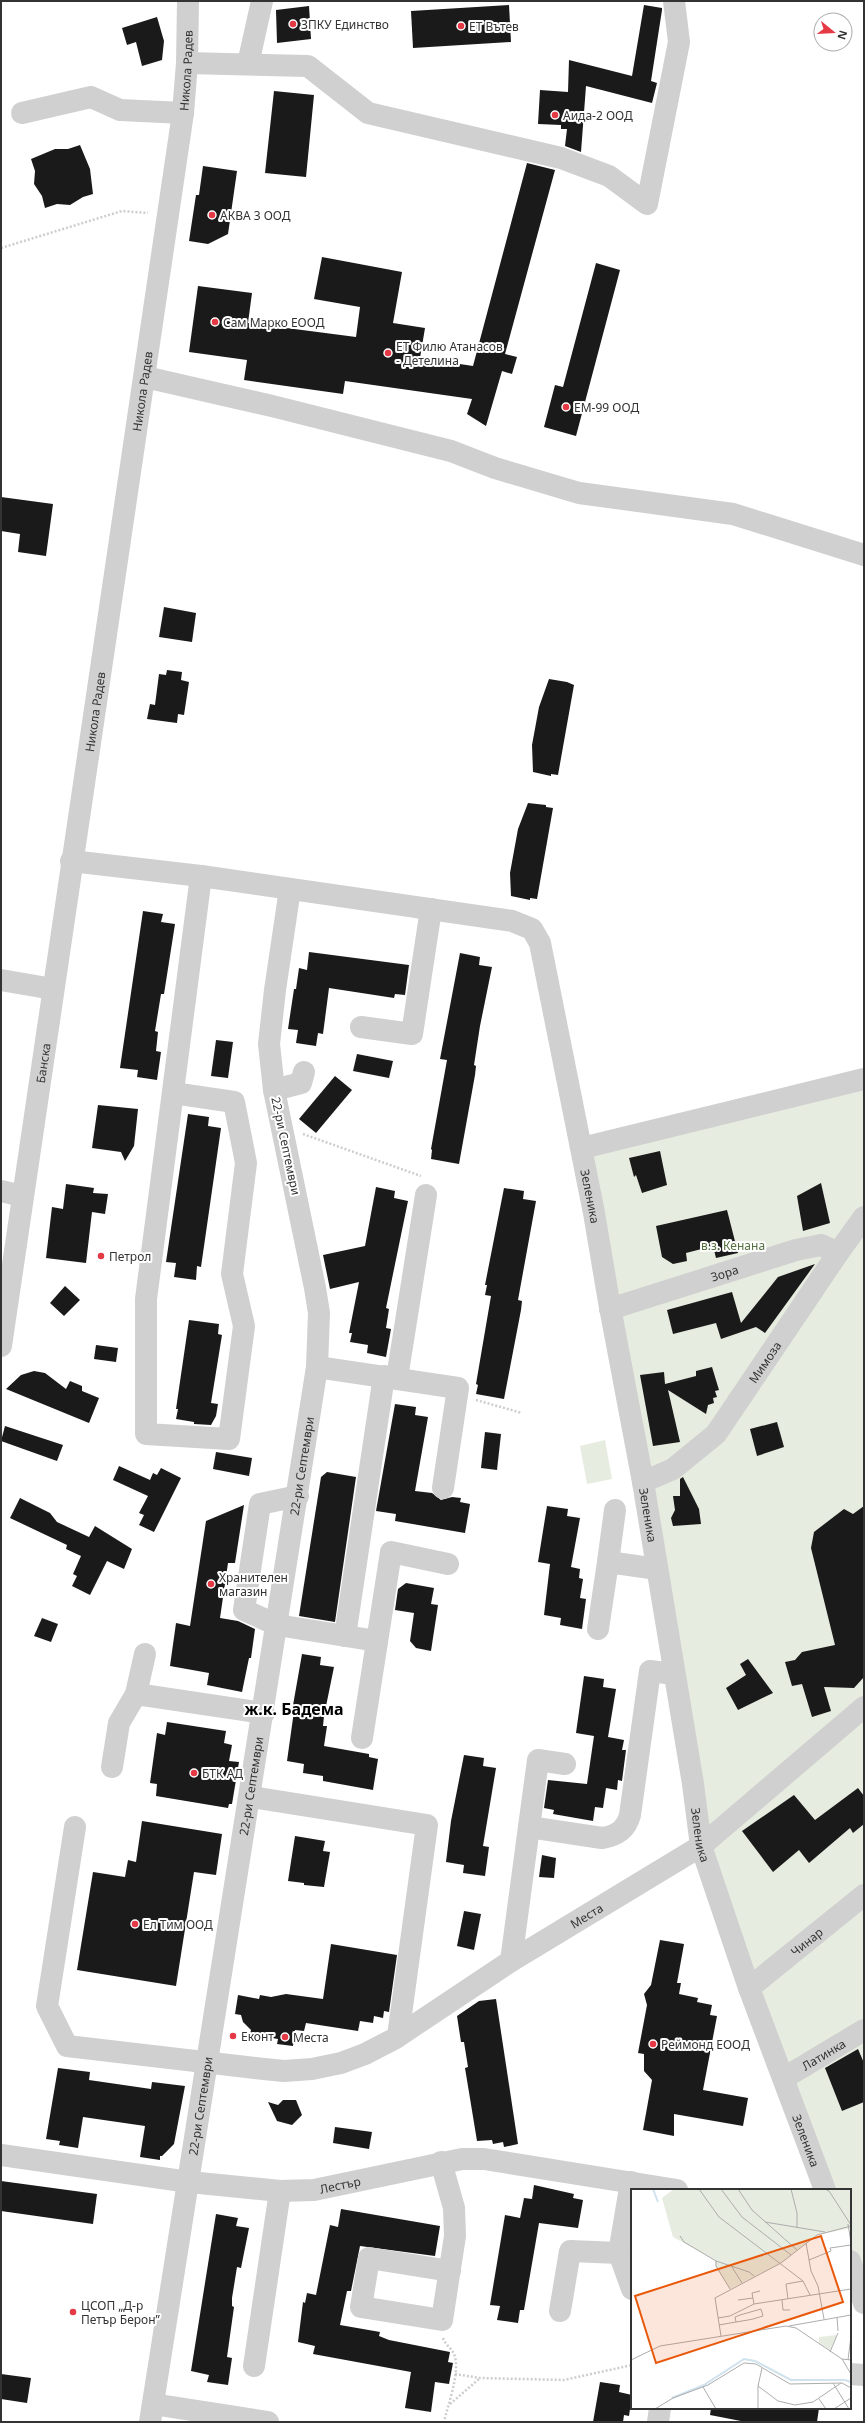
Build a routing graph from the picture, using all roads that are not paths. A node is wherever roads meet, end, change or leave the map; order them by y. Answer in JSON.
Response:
{"nodes":[{"id":1,"x":188,"y":1,"type":"edge"},
{"id":2,"x":262,"y":1,"type":"edge"},
{"id":3,"x":674,"y":1,"type":"edge"},
{"id":4,"x":188,"y":63,"type":"junction"},
{"id":5,"x":248,"y":64,"type":"junction"},
{"id":6,"x":22,"y":113,"type":"dead end"},
{"id":7,"x":183,"y":113,"type":"junction"},
{"id":8,"x":145,"y":377,"type":"junction"},
{"id":9,"x":864,"y":555,"type":"edge"},
{"id":10,"x":83,"y":781,"type":"joint"},
{"id":11,"x":71,"y":861,"type":"junction"},
{"id":12,"x":201,"y":876,"type":"junction"},
{"id":13,"x":290,"y":889,"type":"junction"},
{"id":14,"x":431,"y":910,"type":"junction"},
{"id":15,"x":1,"y":980,"type":"edge"},
{"id":16,"x":53,"y":990,"type":"junction"},
{"id":17,"x":361,"y":1027,"type":"dead end"},
{"id":18,"x":304,"y":1072,"type":"dead end"},
{"id":19,"x":864,"y":1079,"type":"edge"},
{"id":20,"x":274,"y":1090,"type":"junction"},
{"id":21,"x":173,"y":1093,"type":"junction"},
{"id":22,"x":582,"y":1148,"type":"junction"},
{"id":23,"x":1,"y":1191,"type":"edge"},
{"id":24,"x":426,"y":1195,"type":"road end"},
{"id":25,"x":22,"y":1196,"type":"junction"},
{"id":26,"x":864,"y":1218,"type":"edge"},
{"id":27,"x":838,"y":1253,"type":"junction"},
{"id":28,"x":610,"y":1309,"type":"junction"},
{"id":29,"x":1,"y":1346,"type":"edge"},
{"id":30,"x":318,"y":1367,"type":"junction"},
{"id":31,"x":391,"y":1377,"type":"junction"},
{"id":32,"x":644,"y":1482,"type":"junction"},
{"id":33,"x":443,"y":1488,"type":"dead end"},
{"id":34,"x":298,"y":1496,"type":"junction"},
{"id":35,"x":616,"y":1510,"type":"dead end"},
{"id":36,"x":608,"y":1562,"type":"junction"},
{"id":37,"x":448,"y":1564,"type":"dead end"},
{"id":38,"x":657,"y":1569,"type":"junction"},
{"id":39,"x":277,"y":1625,"type":"junction"},
{"id":40,"x":598,"y":1629,"type":"dead end"},
{"id":41,"x":345,"y":1636,"type":"junction"},
{"id":42,"x":377,"y":1641,"type":"junction"},
{"id":43,"x":145,"y":1654,"type":"dead end"},
{"id":44,"x":674,"y":1674,"type":"junction"},
{"id":45,"x":136,"y":1694,"type":"junction"},
{"id":46,"x":864,"y":1707,"type":"edge"},
{"id":47,"x":264,"y":1713,"type":"junction"},
{"id":48,"x":362,"y":1738,"type":"dead end"},
{"id":49,"x":565,"y":1764,"type":"dead end"},
{"id":50,"x":112,"y":1767,"type":"dead end"},
{"id":51,"x":251,"y":1796,"type":"junction"},
{"id":52,"x":75,"y":1827,"type":"dead end"},
{"id":53,"x":529,"y":1828,"type":"junction"},
{"id":54,"x":700,"y":1846,"type":"junction"},
{"id":55,"x":864,"y":1896,"type":"edge"},
{"id":56,"x":511,"y":1961,"type":"junction"},
{"id":57,"x":749,"y":1988,"type":"junction"},
{"id":58,"x":864,"y":2030,"type":"edge"},
{"id":59,"x":398,"y":2036,"type":"junction"},
{"id":60,"x":208,"y":2062,"type":"junction"},
{"id":61,"x":784,"y":2078,"type":"junction"},
{"id":62,"x":1,"y":2155,"type":"edge"},
{"id":63,"x":441,"y":2162,"type":"junction"},
{"id":64,"x":189,"y":2182,"type":"junction"},
{"id":65,"x":631,"y":2182,"type":"junction"},
{"id":66,"x":671,"y":2189,"type":"edge"},
{"id":67,"x":825,"y":2189,"type":"edge"},
{"id":68,"x":280,"y":2191,"type":"junction"},
{"id":69,"x":619,"y":2253,"type":"junction"},
{"id":70,"x":851,"y":2264,"type":"edge"},
{"id":71,"x":450,"y":2271,"type":"junction"},
{"id":72,"x":631,"y":2286,"type":"edge"},
{"id":73,"x":864,"y":2303,"type":"edge"},
{"id":74,"x":560,"y":2311,"type":"dead end"},
{"id":75,"x":254,"y":2366,"type":"dead end"},
{"id":76,"x":851,"y":2374,"type":"edge"},
{"id":77,"x":864,"y":2375,"type":"edge"},
{"id":78,"x":660,"y":2409,"type":"edge"},
{"id":79,"x":152,"y":2413,"type":"edge"},
{"id":80,"x":268,"y":2422,"type":"edge"},
{"id":81,"x":658,"y":2422,"type":"edge"}],
"edges":[{"from":1,"to":4,"type":"street","name":"Никола Радев"},
{"from":2,"to":5,"type":"street"},
{"from":3,"to":5,"type":"street"},
{"from":4,"to":5,"type":"street"},
{"from":4,"to":7,"type":"street","name":"Никола Радев"},
{"from":6,"to":7,"type":"street"},
{"from":7,"to":8,"type":"street","name":"Никола Радев"},
{"from":8,"to":9,"type":"street"},
{"from":8,"to":10,"type":"street","name":"Никола Радев"},
{"from":10,"to":11,"type":"street","name":"Банска"},
{"from":11,"to":12,"type":"street","name":"Зеленика"},
{"from":11,"to":16,"type":"street","name":"Банска"},
{"from":12,"to":13,"type":"street","name":"Зеленика"},
{"from":12,"to":21,"type":"street"},
{"from":13,"to":14,"type":"street","name":"Зеленика"},
{"from":13,"to":20,"type":"street","name":"22-ри Септември"},
{"from":14,"to":17,"type":"street"},
{"from":14,"to":22,"type":"street","name":"Зеленика"},
{"from":15,"to":16,"type":"street"},
{"from":16,"to":25,"type":"street","name":"Банска"},
{"from":18,"to":20,"type":"street"},
{"from":19,"to":22,"type":"street"},
{"from":20,"to":30,"type":"street","name":"22-ри Септември"},
{"from":21,"to":21,"type":"street"},
{"from":22,"to":28,"type":"street","name":"Зеленика"},
{"from":23,"to":25,"type":"street"},
{"from":24,"to":31,"type":"street"},
{"from":25,"to":29,"type":"street","name":"Банска"},
{"from":26,"to":27,"type":"street","name":"Мимоза"},
{"from":27,"to":28,"type":"street","name":"Зора"},
{"from":27,"to":32,"type":"street","name":"Мимоза"},
{"from":28,"to":32,"type":"street","name":"Зеленика"},
{"from":30,"to":31,"type":"street"},
{"from":30,"to":34,"type":"street","name":"22-ри Септември"},
{"from":31,"to":33,"type":"street"},
{"from":31,"to":41,"type":"street"},
{"from":32,"to":38,"type":"street","name":"Зеленика"},
{"from":34,"to":39,"type":"street","name":"22-ри Септември"},
{"from":34,"to":39,"type":"street"},
{"from":35,"to":36,"type":"street"},
{"from":36,"to":38,"type":"street"},
{"from":36,"to":40,"type":"street"},
{"from":37,"to":42,"type":"street"},
{"from":38,"to":44,"type":"street","name":"Зеленика"},
{"from":39,"to":41,"type":"street"},
{"from":39,"to":47,"type":"street","name":"22-ри Септември"},
{"from":41,"to":42,"type":"street"},
{"from":42,"to":48,"type":"street"},
{"from":43,"to":45,"type":"street"},
{"from":44,"to":53,"type":"street"},
{"from":44,"to":54,"type":"street","name":"Зеленика"},
{"from":45,"to":47,"type":"street"},
{"from":45,"to":50,"type":"street"},
{"from":46,"to":54,"type":"street","name":"Места"},
{"from":47,"to":51,"type":"street","name":"22-ри Септември"},
{"from":49,"to":53,"type":"street"},
{"from":51,"to":59,"type":"street"},
{"from":51,"to":60,"type":"street","name":"22-ри Септември"},
{"from":52,"to":60,"type":"street","name":"Места"},
{"from":53,"to":56,"type":"street"},
{"from":54,"to":56,"type":"street","name":"Места"},
{"from":54,"to":57,"type":"street","name":"Зеленика"},
{"from":55,"to":57,"type":"street","name":"Чинар"},
{"from":56,"to":59,"type":"street","name":"Места"},
{"from":57,"to":61,"type":"street","name":"Зеленика"},
{"from":58,"to":61,"type":"street","name":"Латинка"},
{"from":59,"to":60,"type":"street","name":"Места"},
{"from":60,"to":64,"type":"street","name":"22-ри Септември"},
{"from":61,"to":67,"type":"street","name":"Зеленика"},
{"from":62,"to":64,"type":"street","name":"Лестър"},
{"from":63,"to":65,"type":"street","name":"Лестър"},
{"from":63,"to":68,"type":"street","name":"Лестър"},
{"from":63,"to":71,"type":"street"},
{"from":64,"to":68,"type":"street","name":"Лестър"},
{"from":64,"to":79,"type":"street","name":"22-ри Септември"},
{"from":65,"to":66,"type":"street","name":"Лестър"},
{"from":65,"to":69,"type":"street"},
{"from":68,"to":75,"type":"street"},
{"from":69,"to":72,"type":"street"},
{"from":69,"to":74,"type":"street"},
{"from":70,"to":73,"type":"street"},
{"from":71,"to":71,"type":"street"},
{"from":76,"to":77,"type":"street"},
{"from":78,"to":81,"type":"street"},
{"from":79,"to":80,"type":"street"}]}
